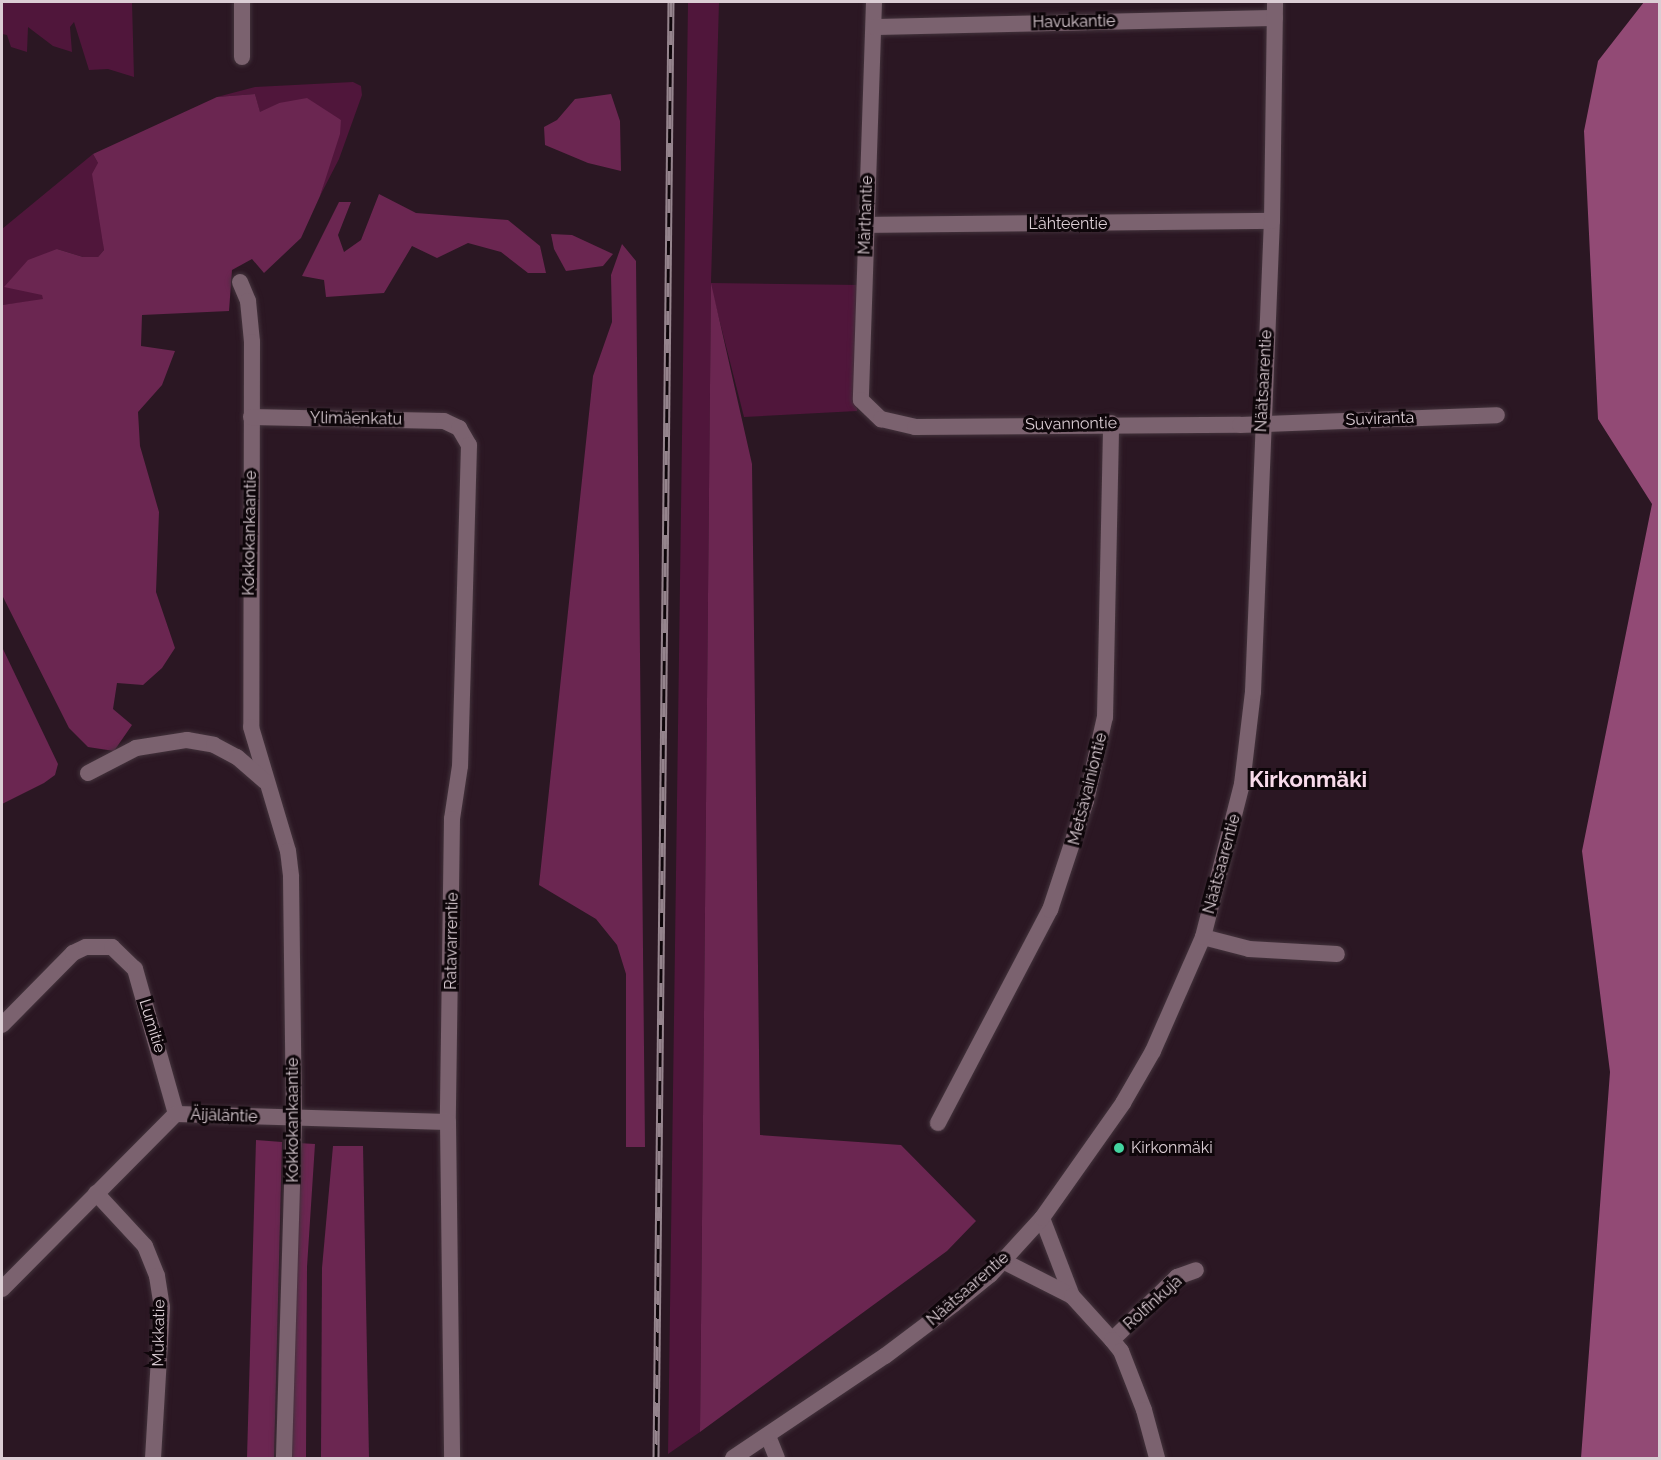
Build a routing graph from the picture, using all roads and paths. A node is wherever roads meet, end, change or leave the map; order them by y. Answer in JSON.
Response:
{"nodes":[{"id":1,"x":242,"y":2,"type":"edge"},
{"id":2,"x":874,"y":2,"type":"edge"},
{"id":3,"x":1275,"y":10,"type":"edge"},
{"id":4,"x":874,"y":27,"type":"junction"},
{"id":5,"x":242,"y":57,"type":"dead end"},
{"id":6,"x":1272,"y":222,"type":"junction"},
{"id":7,"x":865,"y":225,"type":"junction"},
{"id":8,"x":240,"y":282,"type":"dead end"},
{"id":9,"x":1497,"y":415,"type":"dead end"},
{"id":10,"x":251,"y":417,"type":"junction"},
{"id":11,"x":881,"y":419,"type":"joint"},
{"id":12,"x":1111,"y":423,"type":"junction"},
{"id":13,"x":1262,"y":423,"type":"junction"},
{"id":14,"x":459,"y":428,"type":"joint"},
{"id":15,"x":88,"y":773,"type":"dead end"},
{"id":16,"x":268,"y":784,"type":"junction"},
{"id":17,"x":1203,"y":937,"type":"junction"},
{"id":18,"x":1337,"y":954,"type":"dead end"},
{"id":19,"x":2,"y":1025,"type":"edge"},
{"id":20,"x":176,"y":1114,"type":"junction"},
{"id":21,"x":294,"y":1119,"type":"junction"},
{"id":22,"x":448,"y":1122,"type":"junction"},
{"id":23,"x":938,"y":1123,"type":"dead end"},
{"id":24,"x":96,"y":1193,"type":"junction"},
{"id":25,"x":1042,"y":1218,"type":"junction"},
{"id":26,"x":1003,"y":1261,"type":"junction"},
{"id":27,"x":1196,"y":1270,"type":"dead end"},
{"id":28,"x":2,"y":1289,"type":"edge"},
{"id":29,"x":1072,"y":1296,"type":"junction"},
{"id":30,"x":1112,"y":1340,"type":"junction"},
{"id":31,"x":768,"y":1436,"type":"junction"},
{"id":32,"x":153,"y":1458,"type":"edge"},
{"id":33,"x":284,"y":1458,"type":"edge"},
{"id":34,"x":452,"y":1458,"type":"edge"},
{"id":35,"x":733,"y":1458,"type":"edge"},
{"id":36,"x":777,"y":1458,"type":"edge"},
{"id":37,"x":1157,"y":1458,"type":"edge"}],
"edges":[{"from":1,"to":5,"type":"street"},
{"from":2,"to":4,"type":"street","name":"Märthantie"},
{"from":3,"to":4,"type":"street","name":"Havukantie"},
{"from":3,"to":6,"type":"street","name":"Näätsaarentie"},
{"from":4,"to":7,"type":"street","name":"Märthantie"},
{"from":6,"to":7,"type":"street","name":"Lähteentie"},
{"from":6,"to":13,"type":"street","name":"Näätsaarentie"},
{"from":7,"to":11,"type":"street","name":"Märthantie"},
{"from":8,"to":10,"type":"street","name":"Kokkokankaantie"},
{"from":9,"to":13,"type":"street","name":"Suviranta"},
{"from":10,"to":14,"type":"street","name":"Ylimäenkatu"},
{"from":10,"to":16,"type":"street","name":"Kokkokankaantie"},
{"from":11,"to":12,"type":"street","name":"Suvannontie"},
{"from":12,"to":13,"type":"street","name":"Suvannontie"},
{"from":12,"to":23,"type":"street","name":"Metsävainiontie"},
{"from":13,"to":17,"type":"street","name":"Näätsaarentie"},
{"from":14,"to":22,"type":"street","name":"Ratavarrentie"},
{"from":15,"to":16,"type":"street"},
{"from":16,"to":21,"type":"street","name":"Kokkokankaantie"},
{"from":17,"to":18,"type":"street"},
{"from":17,"to":25,"type":"street","name":"Näätsaarentie"},
{"from":19,"to":20,"type":"street","name":"Lumitie"},
{"from":20,"to":21,"type":"street","name":"Äijäläntie"},
{"from":20,"to":24,"type":"street","name":"Äijäläntie"},
{"from":21,"to":22,"type":"street","name":"Äijäläntie"},
{"from":21,"to":33,"type":"street","name":"Kokkokankaantie"},
{"from":22,"to":34,"type":"street","name":"Ratavarrentie"},
{"from":24,"to":28,"type":"street","name":"Äijäläntie"},
{"from":24,"to":32,"type":"street","name":"Mukkatie"},
{"from":25,"to":26,"type":"street","name":"Näätsaarentie"},
{"from":25,"to":29,"type":"street"},
{"from":26,"to":29,"type":"street"},
{"from":26,"to":31,"type":"street","name":"Näätsaarentie"},
{"from":27,"to":30,"type":"street","name":"Rolfinkuja"},
{"from":29,"to":30,"type":"street"},
{"from":30,"to":37,"type":"street"},
{"from":31,"to":35,"type":"street","name":"Näätsaarentie"},
{"from":31,"to":36,"type":"street"}]}
